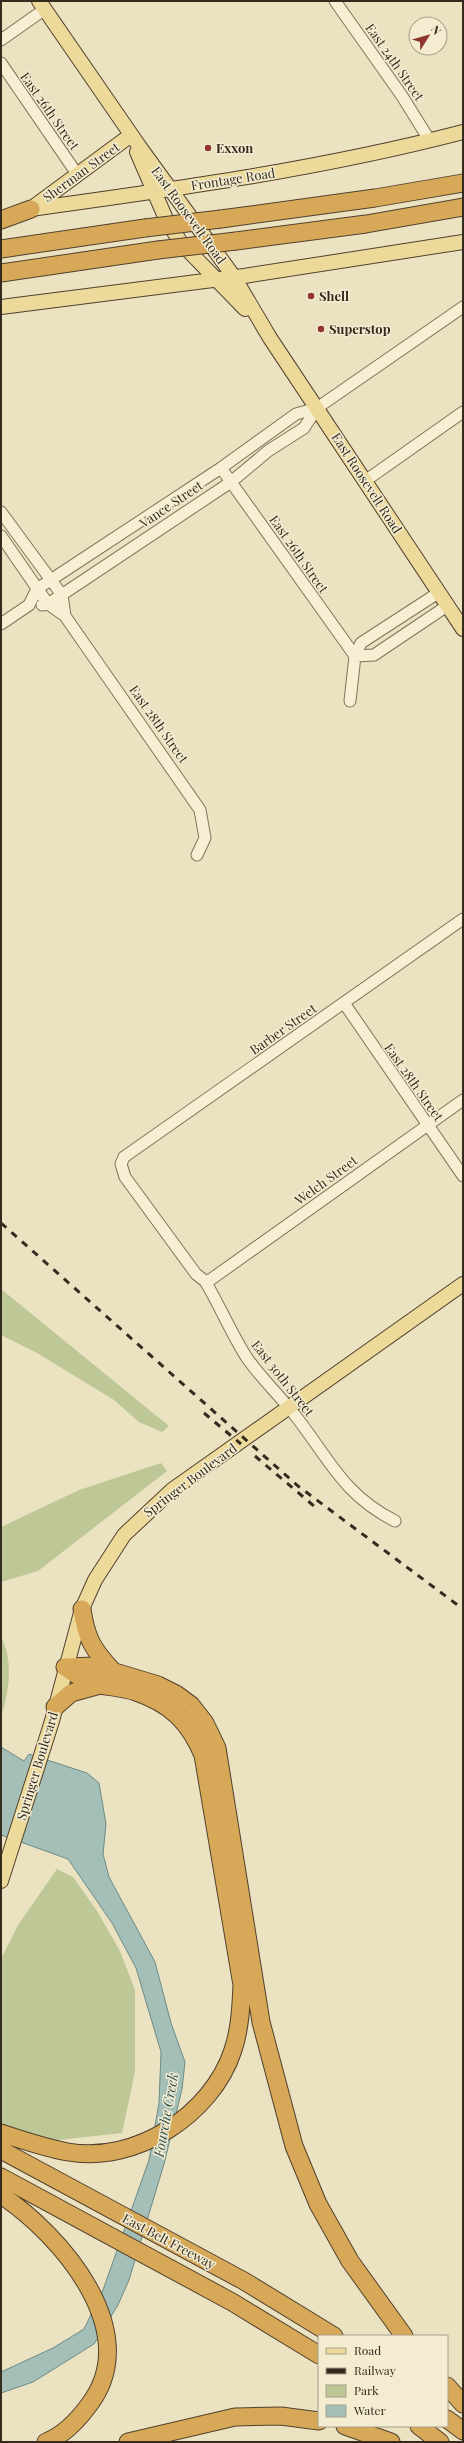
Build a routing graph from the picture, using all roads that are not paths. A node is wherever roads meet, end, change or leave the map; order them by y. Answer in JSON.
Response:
{"nodes":[{"id":1,"x":335,"y":1,"type":"edge"},
{"id":2,"x":42,"y":5,"type":"edge"},
{"id":3,"x":1,"y":40,"type":"edge"},
{"id":4,"x":1,"y":63,"type":"edge"},
{"id":5,"x":463,"y":124,"type":"edge"},
{"id":6,"x":463,"y":132,"type":"edge"},
{"id":7,"x":131,"y":135,"type":"junction"},
{"id":8,"x":446,"y":137,"type":"junction"},
{"id":9,"x":430,"y":141,"type":"junction"},
{"id":10,"x":77,"y":174,"type":"junction"},
{"id":11,"x":463,"y":183,"type":"edge"},
{"id":12,"x":171,"y":188,"type":"junction"},
{"id":13,"x":154,"y":193,"type":"junction"},
{"id":14,"x":463,"y":207,"type":"edge"},
{"id":15,"x":31,"y":209,"type":"junction"},
{"id":16,"x":1,"y":214,"type":"edge"},
{"id":17,"x":1,"y":220,"type":"edge"},
{"id":18,"x":463,"y":242,"type":"edge"},
{"id":19,"x":1,"y":249,"type":"edge"},
{"id":20,"x":1,"y":273,"type":"edge"},
{"id":21,"x":234,"y":277,"type":"junction"},
{"id":22,"x":218,"y":279,"type":"junction"},
{"id":23,"x":1,"y":307,"type":"edge"},
{"id":24,"x":463,"y":307,"type":"edge"},
{"id":25,"x":270,"y":338,"type":"junction"},
{"id":26,"x":317,"y":408,"type":"junction"},
{"id":27,"x":463,"y":412,"type":"edge"},
{"id":28,"x":221,"y":468,"type":"junction"},
{"id":29,"x":365,"y":481,"type":"junction"},
{"id":30,"x":231,"y":482,"type":"junction"},
{"id":31,"x":1,"y":512,"type":"edge"},
{"id":32,"x":1,"y":536,"type":"edge"},
{"id":33,"x":51,"y":580,"type":"junction"},
{"id":34,"x":37,"y":589,"type":"junction"},
{"id":35,"x":438,"y":593,"type":"junction"},
{"id":36,"x":62,"y":595,"type":"junction"},
{"id":37,"x":48,"y":604,"type":"junction"},
{"id":38,"x":29,"y":605,"type":"junction"},
{"id":39,"x":447,"y":606,"type":"junction"},
{"id":40,"x":65,"y":616,"type":"junction"},
{"id":41,"x":1,"y":624,"type":"edge"},
{"id":42,"x":463,"y":629,"type":"edge"},
{"id":43,"x":356,"y":656,"type":"junction"},
{"id":44,"x":350,"y":700,"type":"dead end"},
{"id":45,"x":197,"y":856,"type":"dead end"},
{"id":46,"x":463,"y":919,"type":"edge"},
{"id":47,"x":344,"y":1003,"type":"junction"},
{"id":48,"x":463,"y":1100,"type":"edge"},
{"id":49,"x":427,"y":1124,"type":"junction"},
{"id":50,"x":121,"y":1164,"type":"joint"},
{"id":51,"x":463,"y":1176,"type":"edge"},
{"id":52,"x":205,"y":1280,"type":"junction"},
{"id":53,"x":463,"y":1284,"type":"edge"},
{"id":54,"x":288,"y":1408,"type":"junction"},
{"id":55,"x":395,"y":1520,"type":"dead end"},
{"id":56,"x":82,"y":1609,"type":"junction"},
{"id":57,"x":64,"y":1667,"type":"junction"},
{"id":58,"x":113,"y":1672,"type":"junction"},
{"id":59,"x":100,"y":1684,"type":"junction"},
{"id":60,"x":54,"y":1714,"type":"junction"},
{"id":61,"x":1,"y":1880,"type":"edge"},
{"id":62,"x":1,"y":2132,"type":"edge"},
{"id":63,"x":1,"y":2150,"type":"edge"},
{"id":64,"x":1,"y":2177,"type":"edge"},
{"id":65,"x":1,"y":2195,"type":"edge"},
{"id":66,"x":332,"y":2335,"type":"edge"},
{"id":67,"x":403,"y":2335,"type":"edge"},
{"id":68,"x":318,"y":2354,"type":"edge"},
{"id":69,"x":448,"y":2387,"type":"edge"},
{"id":70,"x":463,"y":2404,"type":"edge"},
{"id":71,"x":448,"y":2419,"type":"edge"},
{"id":72,"x":318,"y":2421,"type":"edge"},
{"id":73,"x":348,"y":2427,"type":"edge"},
{"id":74,"x":420,"y":2427,"type":"edge"},
{"id":75,"x":463,"y":2431,"type":"edge"},
{"id":76,"x":46,"y":2442,"type":"edge"},
{"id":77,"x":128,"y":2442,"type":"edge"},
{"id":78,"x":391,"y":2442,"type":"edge"},
{"id":79,"x":440,"y":2442,"type":"edge"}],
"edges":[{"from":1,"to":9,"type":"street","name":"East 24th Street"},
{"from":2,"to":3,"type":"street"},
{"from":2,"to":7,"type":"main road","name":"East Roosevelt Road"},
{"from":4,"to":10,"type":"street","name":"East 26th Street"},
{"from":5,"to":8,"type":"street"},
{"from":6,"to":8,"type":"main road","name":"Frontage Road"},
{"from":7,"to":10,"type":"main road","name":"Sherman Street"},
{"from":7,"to":12,"type":"main road","name":"East Roosevelt Road"},
{"from":7,"to":13,"type":"main road","name":"East Roosevelt Road"},
{"from":8,"to":9,"type":"main road","name":"Frontage Road"},
{"from":9,"to":12,"type":"main road","name":"Frontage Road"},
{"from":10,"to":15,"type":"main road","name":"Sherman Street"},
{"from":11,"to":19,"type":"highway","bridge":true},
{"from":12,"to":13,"type":"main road","name":"Frontage Road"},
{"from":12,"to":21,"type":"main road","name":"East Roosevelt Road"},
{"from":13,"to":15,"type":"main road","name":"Frontage Road"},
{"from":13,"to":22,"type":"main road","name":"East Roosevelt Road"},
{"from":14,"to":20,"type":"highway","bridge":true},
{"from":15,"to":16,"type":"street","name":"Frontage Road"},
{"from":15,"to":17,"type":"highway"},
{"from":18,"to":21,"type":"main road"},
{"from":21,"to":22,"type":"main road"},
{"from":21,"to":25,"type":"main road","name":"East Roosevelt Road"},
{"from":22,"to":23,"type":"main road"},
{"from":22,"to":25,"type":"main road","name":"East Roosevelt Road"},
{"from":24,"to":26,"type":"street","name":"Vance Street"},
{"from":25,"to":26,"type":"main road","name":"East Roosevelt Road"},
{"from":26,"to":28,"type":"street","name":"Vance Street"},
{"from":26,"to":29,"type":"main road","name":"East Roosevelt Road"},
{"from":26,"to":30,"type":"street","name":"Vance Street"},
{"from":27,"to":29,"type":"street"},
{"from":28,"to":30,"type":"street","name":"East 26th Street"},
{"from":28,"to":33,"type":"street","name":"Vance Street"},
{"from":29,"to":35,"type":"main road","name":"East Roosevelt Road"},
{"from":30,"to":36,"type":"street","name":"Vance Street"},
{"from":30,"to":43,"type":"street","name":"East 26th Street"},
{"from":31,"to":33,"type":"street","name":"East 28th Street"},
{"from":32,"to":34,"type":"street","name":"East 28th Street"},
{"from":33,"to":34,"type":"street","name":"Vance Street"},
{"from":33,"to":36,"type":"street","name":"East 28th Street"},
{"from":34,"to":37,"type":"street","name":"East 28th Street"},
{"from":34,"to":38,"type":"street"},
{"from":35,"to":39,"type":"main road","name":"East Roosevelt Road"},
{"from":35,"to":43,"type":"street"},
{"from":36,"to":37,"type":"street","name":"Vance Street"},
{"from":36,"to":40,"type":"street","name":"East 28th Street"},
{"from":37,"to":38,"type":"street","name":"Vance Street"},
{"from":37,"to":40,"type":"street","name":"East 28th Street"},
{"from":38,"to":41,"type":"street"},
{"from":39,"to":42,"type":"main road","name":"East Roosevelt Road"},
{"from":39,"to":43,"type":"street"},
{"from":40,"to":45,"type":"street","name":"East 28th Street"},
{"from":43,"to":44,"type":"street"},
{"from":46,"to":47,"type":"street","name":"Barber Street"},
{"from":47,"to":49,"type":"street","name":"East 28th Street"},
{"from":47,"to":50,"type":"street","name":"Barber Street"},
{"from":48,"to":49,"type":"street","name":"Welch Street"},
{"from":49,"to":51,"type":"street","name":"East 28th Street"},
{"from":49,"to":52,"type":"street","name":"Welch Street"},
{"from":50,"to":52,"type":"street","name":"East 30th Street"},
{"from":52,"to":54,"type":"street","name":"East 30th Street"},
{"from":53,"to":54,"type":"main road","name":"Springer Boulevard"},
{"from":54,"to":55,"type":"street","name":"East 30th Street"},
{"from":54,"to":56,"type":"main road","name":"Springer Boulevard"},
{"from":56,"to":57,"type":"main road","name":"Springer Boulevard"},
{"from":56,"to":58,"type":"highway"},
{"from":57,"to":58,"type":"highway"},
{"from":57,"to":59,"type":"highway"},
{"from":57,"to":60,"type":"main road","name":"Springer Boulevard"},
{"from":58,"to":67,"type":"highway"},
{"from":59,"to":60,"type":"highway"},
{"from":59,"to":62,"type":"highway"},
{"from":60,"to":61,"type":"main road","name":"Springer Boulevard"},
{"from":63,"to":66,"type":"highway","name":"East Belt Freeway"},
{"from":64,"to":68,"type":"highway","name":"East Belt Freeway"},
{"from":65,"to":76,"type":"highway"},
{"from":69,"to":70,"type":"highway"},
{"from":71,"to":75,"type":"highway"},
{"from":72,"to":77,"type":"highway"},
{"from":73,"to":78,"type":"highway"},
{"from":74,"to":79,"type":"highway"}]}
